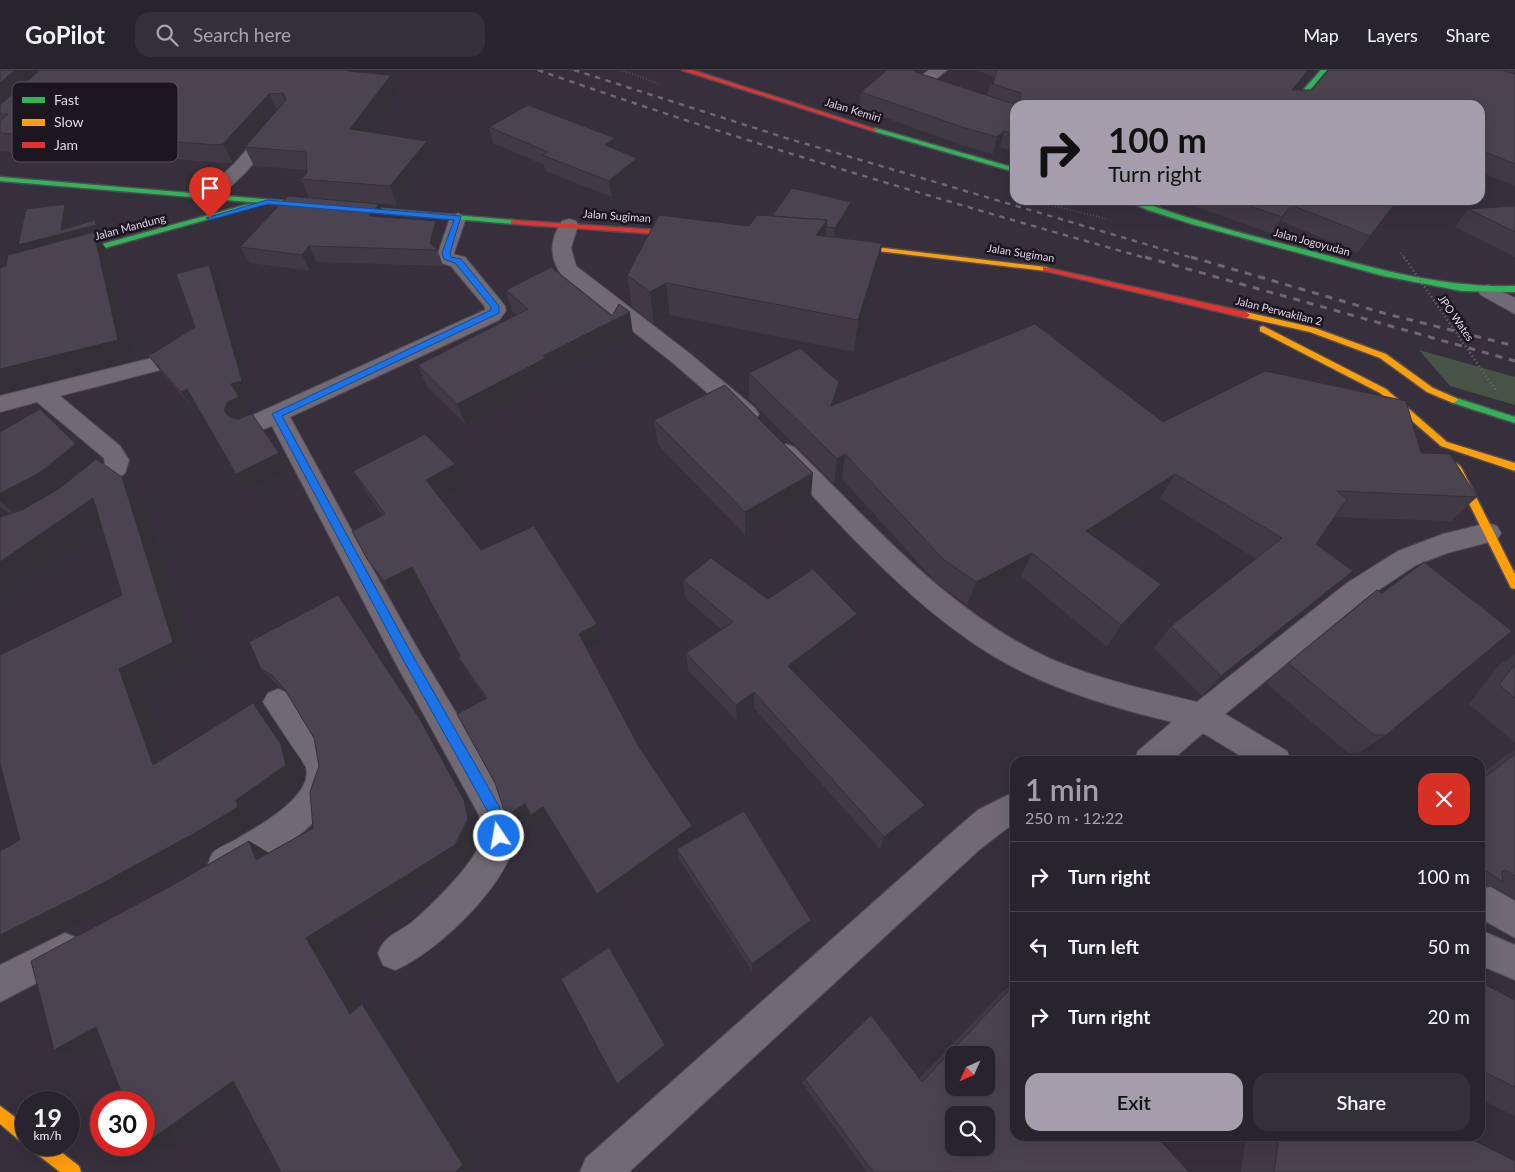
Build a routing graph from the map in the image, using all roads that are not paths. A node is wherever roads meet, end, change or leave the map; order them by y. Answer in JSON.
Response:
{"nodes":[{"id":1,"x":685,"y":70,"type":"edge"},
{"id":2,"x":939,"y":70,"type":"edge"},
{"id":3,"x":1324,"y":70,"type":"edge"},
{"id":4,"x":1297,"y":100,"type":"edge"},
{"id":5,"x":1010,"y":114,"type":"edge"},
{"id":6,"x":285,"y":117,"type":"edge"},
{"id":7,"x":1010,"y":169,"type":"edge"},
{"id":8,"x":0,"y":179,"type":"edge"},
{"id":9,"x":210,"y":196,"type":"junction"},
{"id":10,"x":267,"y":202,"type":"junction"},
{"id":11,"x":1144,"y":205,"type":"edge"},
{"id":12,"x":458,"y":218,"type":"junction"},
{"id":13,"x":570,"y":225,"type":"junction"},
{"id":14,"x":697,"y":235,"type":"edge"},
{"id":15,"x":835,"y":245,"type":"edge"},
{"id":16,"x":448,"y":256,"type":"joint"},
{"id":17,"x":0,"y":276,"type":"edge"},
{"id":18,"x":1515,"y":288,"type":"edge"},
{"id":19,"x":1488,"y":291,"type":"junction"},
{"id":20,"x":1515,"y":307,"type":"edge"},
{"id":21,"x":1228,"y":311,"type":"junction"},
{"id":22,"x":160,"y":364,"type":"edge"},
{"id":23,"x":42,"y":394,"type":"junction"},
{"id":24,"x":0,"y":404,"type":"edge"},
{"id":25,"x":277,"y":414,"type":"junction"},
{"id":26,"x":1515,"y":420,"type":"edge"},
{"id":27,"x":250,"y":426,"type":"edge"},
{"id":28,"x":1444,"y":444,"type":"junction"},
{"id":29,"x":1515,"y":466,"type":"edge"},
{"id":30,"x":67,"y":504,"type":"edge"},
{"id":31,"x":1488,"y":533,"type":"junction"},
{"id":32,"x":1515,"y":585,"type":"edge"},
{"id":33,"x":278,"y":702,"type":"edge"},
{"id":34,"x":1200,"y":716,"type":"junction"},
{"id":35,"x":1155,"y":756,"type":"edge"},
{"id":36,"x":1268,"y":756,"type":"edge"},
{"id":37,"x":1010,"y":811,"type":"edge"},
{"id":38,"x":201,"y":878,"type":"edge"},
{"id":39,"x":1485,"y":901,"type":"edge"},
{"id":40,"x":1515,"y":921,"type":"edge"},
{"id":41,"x":88,"y":938,"type":"edge"},
{"id":42,"x":1485,"y":949,"type":"edge"},
{"id":43,"x":395,"y":953,"type":"dead end"},
{"id":44,"x":1515,"y":963,"type":"edge"},
{"id":45,"x":0,"y":984,"type":"edge"},
{"id":46,"x":0,"y":1114,"type":"edge"},
{"id":47,"x":15,"y":1126,"type":"edge"},
{"id":48,"x":53,"y":1156,"type":"edge"},
{"id":49,"x":73,"y":1172,"type":"edge"},
{"id":50,"x":600,"y":1172,"type":"edge"}],
"edges":[{"from":1,"to":7,"type":"main road","name":"Jalan Kemiri"},
{"from":2,"to":5,"type":"street"},
{"from":3,"to":4,"type":"main road"},
{"from":6,"to":9,"type":"street"},
{"from":8,"to":9,"type":"main road","name":"Jalan Sugiman"},
{"from":9,"to":10,"type":"main road","name":"Jalan Sugiman"},
{"from":10,"to":12,"type":"main road","name":"Jalan Sugiman"},
{"from":10,"to":17,"type":"main road","name":"Jalan Mandung"},
{"from":11,"to":19,"type":"main road","name":"Jalan Jogoyudan"},
{"from":12,"to":13,"type":"main road","name":"Jalan Sugiman"},
{"from":12,"to":16,"type":"lane"},
{"from":13,"to":14,"type":"main road","name":"Jalan Sugiman"},
{"from":13,"to":34,"type":"street"},
{"from":15,"to":21,"type":"main road","name":"Jalan Sugiman"},
{"from":16,"to":25,"type":"street"},
{"from":18,"to":19,"type":"main road","name":"Jalan Jogoyudan"},
{"from":19,"to":20,"type":"street"},
{"from":21,"to":26,"type":"main road","name":"Jalan Perwakilan 2"},
{"from":21,"to":28,"type":"main road"},
{"from":22,"to":23,"type":"street"},
{"from":23,"to":24,"type":"street"},
{"from":23,"to":30,"type":"street"},
{"from":25,"to":27,"type":"street"},
{"from":25,"to":43,"type":"street"},
{"from":28,"to":29,"type":"main road"},
{"from":28,"to":31,"type":"main road"},
{"from":31,"to":32,"type":"main road"},
{"from":31,"to":34,"type":"street"},
{"from":33,"to":38,"type":"street"},
{"from":34,"to":35,"type":"street"},
{"from":34,"to":36,"type":"street"},
{"from":37,"to":50,"type":"street"},
{"from":39,"to":40,"type":"street"},
{"from":41,"to":45,"type":"street"},
{"from":42,"to":44,"type":"street"},
{"from":46,"to":47,"type":"main road"},
{"from":48,"to":49,"type":"main road"}]}
